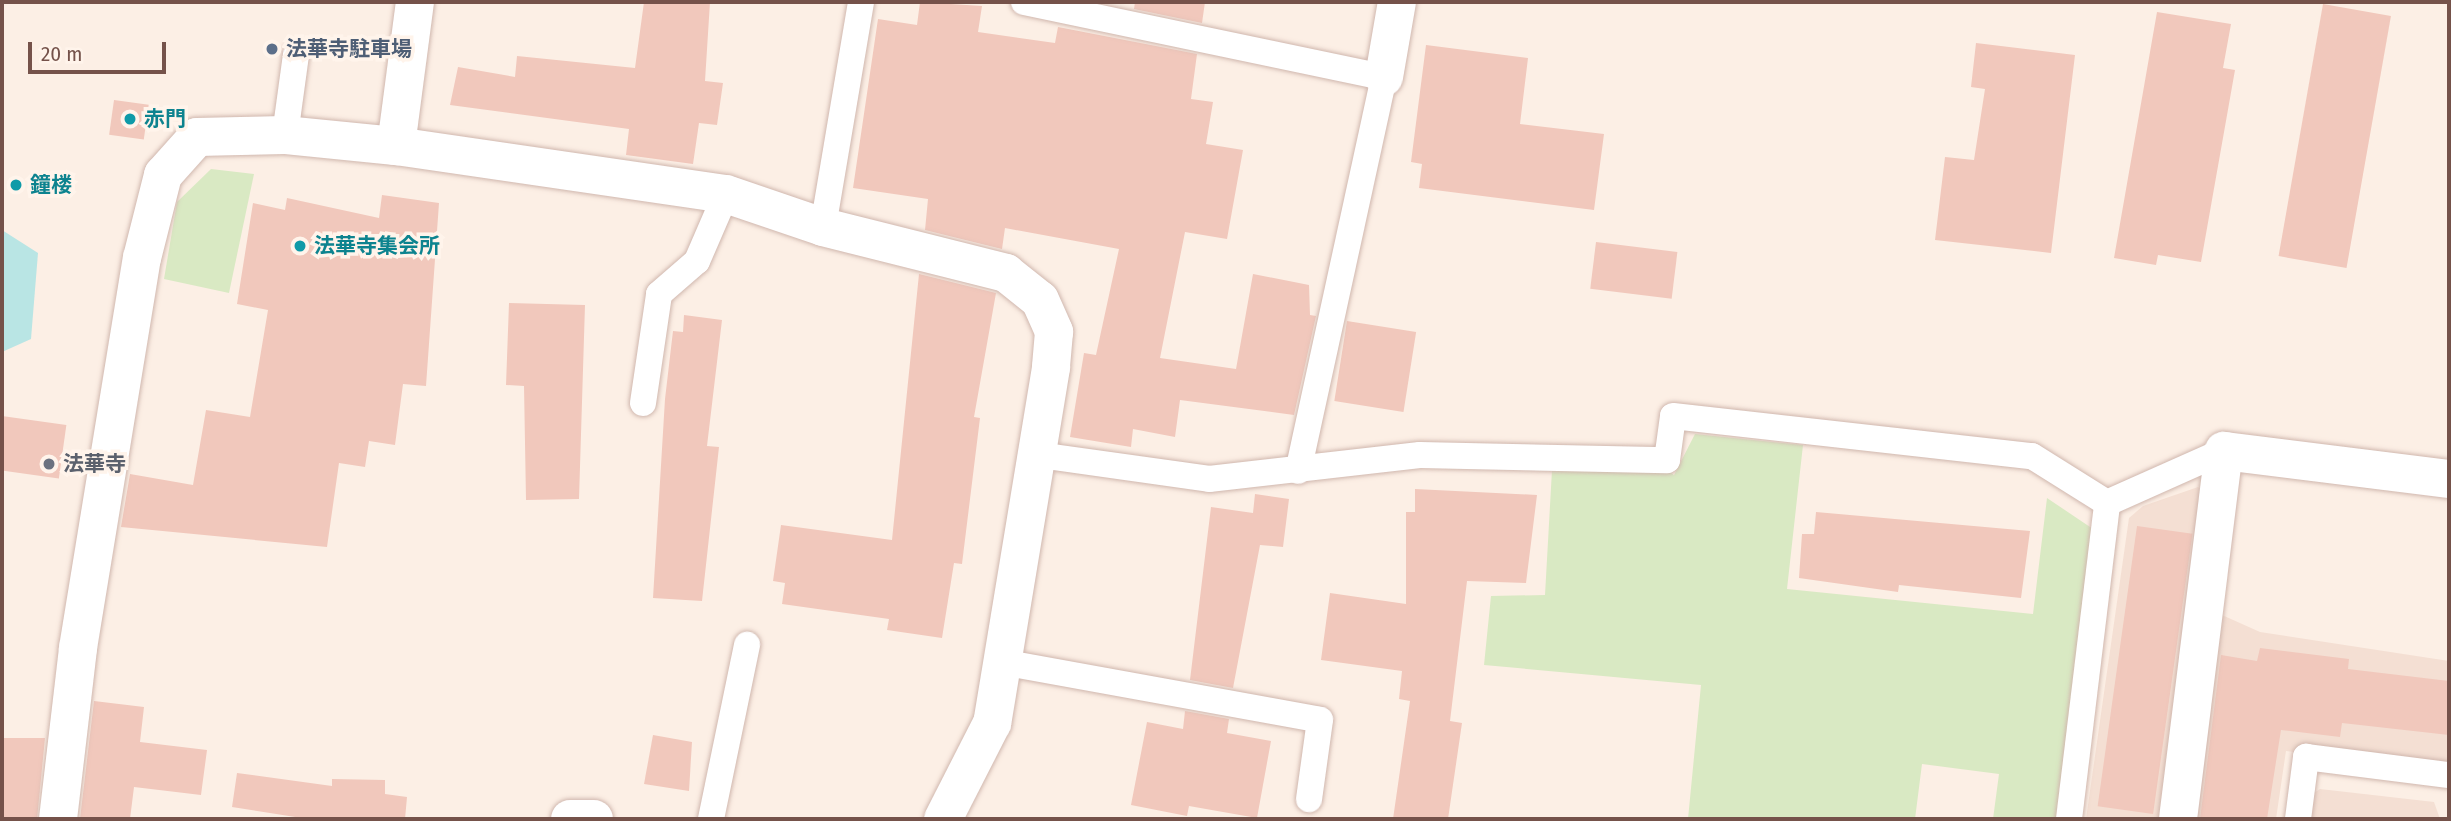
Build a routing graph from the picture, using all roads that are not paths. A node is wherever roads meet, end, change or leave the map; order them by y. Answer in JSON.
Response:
{"nodes":[{"id":1,"x":415,"y":2,"type":"edge"},
{"id":2,"x":861,"y":2,"type":"edge"},
{"id":3,"x":1024,"y":2,"type":"edge"},
{"id":4,"x":1397,"y":2,"type":"edge"},
{"id":5,"x":296,"y":55,"type":"dead end"},
{"id":6,"x":1384,"y":77,"type":"junction"},
{"id":7,"x":285,"y":135,"type":"junction"},
{"id":8,"x":396,"y":146,"type":"junction"},
{"id":9,"x":726,"y":194,"type":"junction"},
{"id":10,"x":823,"y":227,"type":"junction"},
{"id":11,"x":643,"y":403,"type":"dead end"},
{"id":12,"x":2224,"y":452,"type":"junction"},
{"id":13,"x":1039,"y":455,"type":"junction"},
{"id":14,"x":1298,"y":471,"type":"junction"},
{"id":15,"x":2449,"y":479,"type":"edge"},
{"id":16,"x":2107,"y":503,"type":"junction"},
{"id":17,"x":747,"y":645,"type":"dead end"},
{"id":18,"x":1002,"y":662,"type":"junction"},
{"id":19,"x":2449,"y":775,"type":"edge"},
{"id":20,"x":1309,"y":799,"type":"dead end"},
{"id":21,"x":58,"y":819,"type":"edge"},
{"id":22,"x":570,"y":819,"type":"edge"},
{"id":23,"x":594,"y":819,"type":"edge"},
{"id":24,"x":711,"y":819,"type":"edge"},
{"id":25,"x":943,"y":819,"type":"edge"},
{"id":26,"x":2069,"y":819,"type":"edge"},
{"id":27,"x":2178,"y":819,"type":"edge"},
{"id":28,"x":2298,"y":819,"type":"edge"}],
"edges":[{"from":1,"to":8,"type":"street"},
{"from":2,"to":10,"type":"lane"},
{"from":3,"to":6,"type":"lane"},
{"from":4,"to":6,"type":"street"},
{"from":5,"to":7,"type":"lane"},
{"from":6,"to":14,"type":"lane"},
{"from":7,"to":8,"type":"street"},
{"from":7,"to":21,"type":"street"},
{"from":8,"to":9,"type":"street"},
{"from":9,"to":10,"type":"street"},
{"from":9,"to":11,"type":"lane"},
{"from":10,"to":13,"type":"street"},
{"from":12,"to":15,"type":"street"},
{"from":12,"to":16,"type":"lane"},
{"from":12,"to":27,"type":"street"},
{"from":13,"to":14,"type":"lane"},
{"from":13,"to":18,"type":"street"},
{"from":14,"to":16,"type":"lane"},
{"from":16,"to":26,"type":"lane"},
{"from":17,"to":24,"type":"lane"},
{"from":18,"to":20,"type":"lane"},
{"from":18,"to":25,"type":"street"},
{"from":19,"to":28,"type":"lane"},
{"from":22,"to":23,"type":"street"}]}
